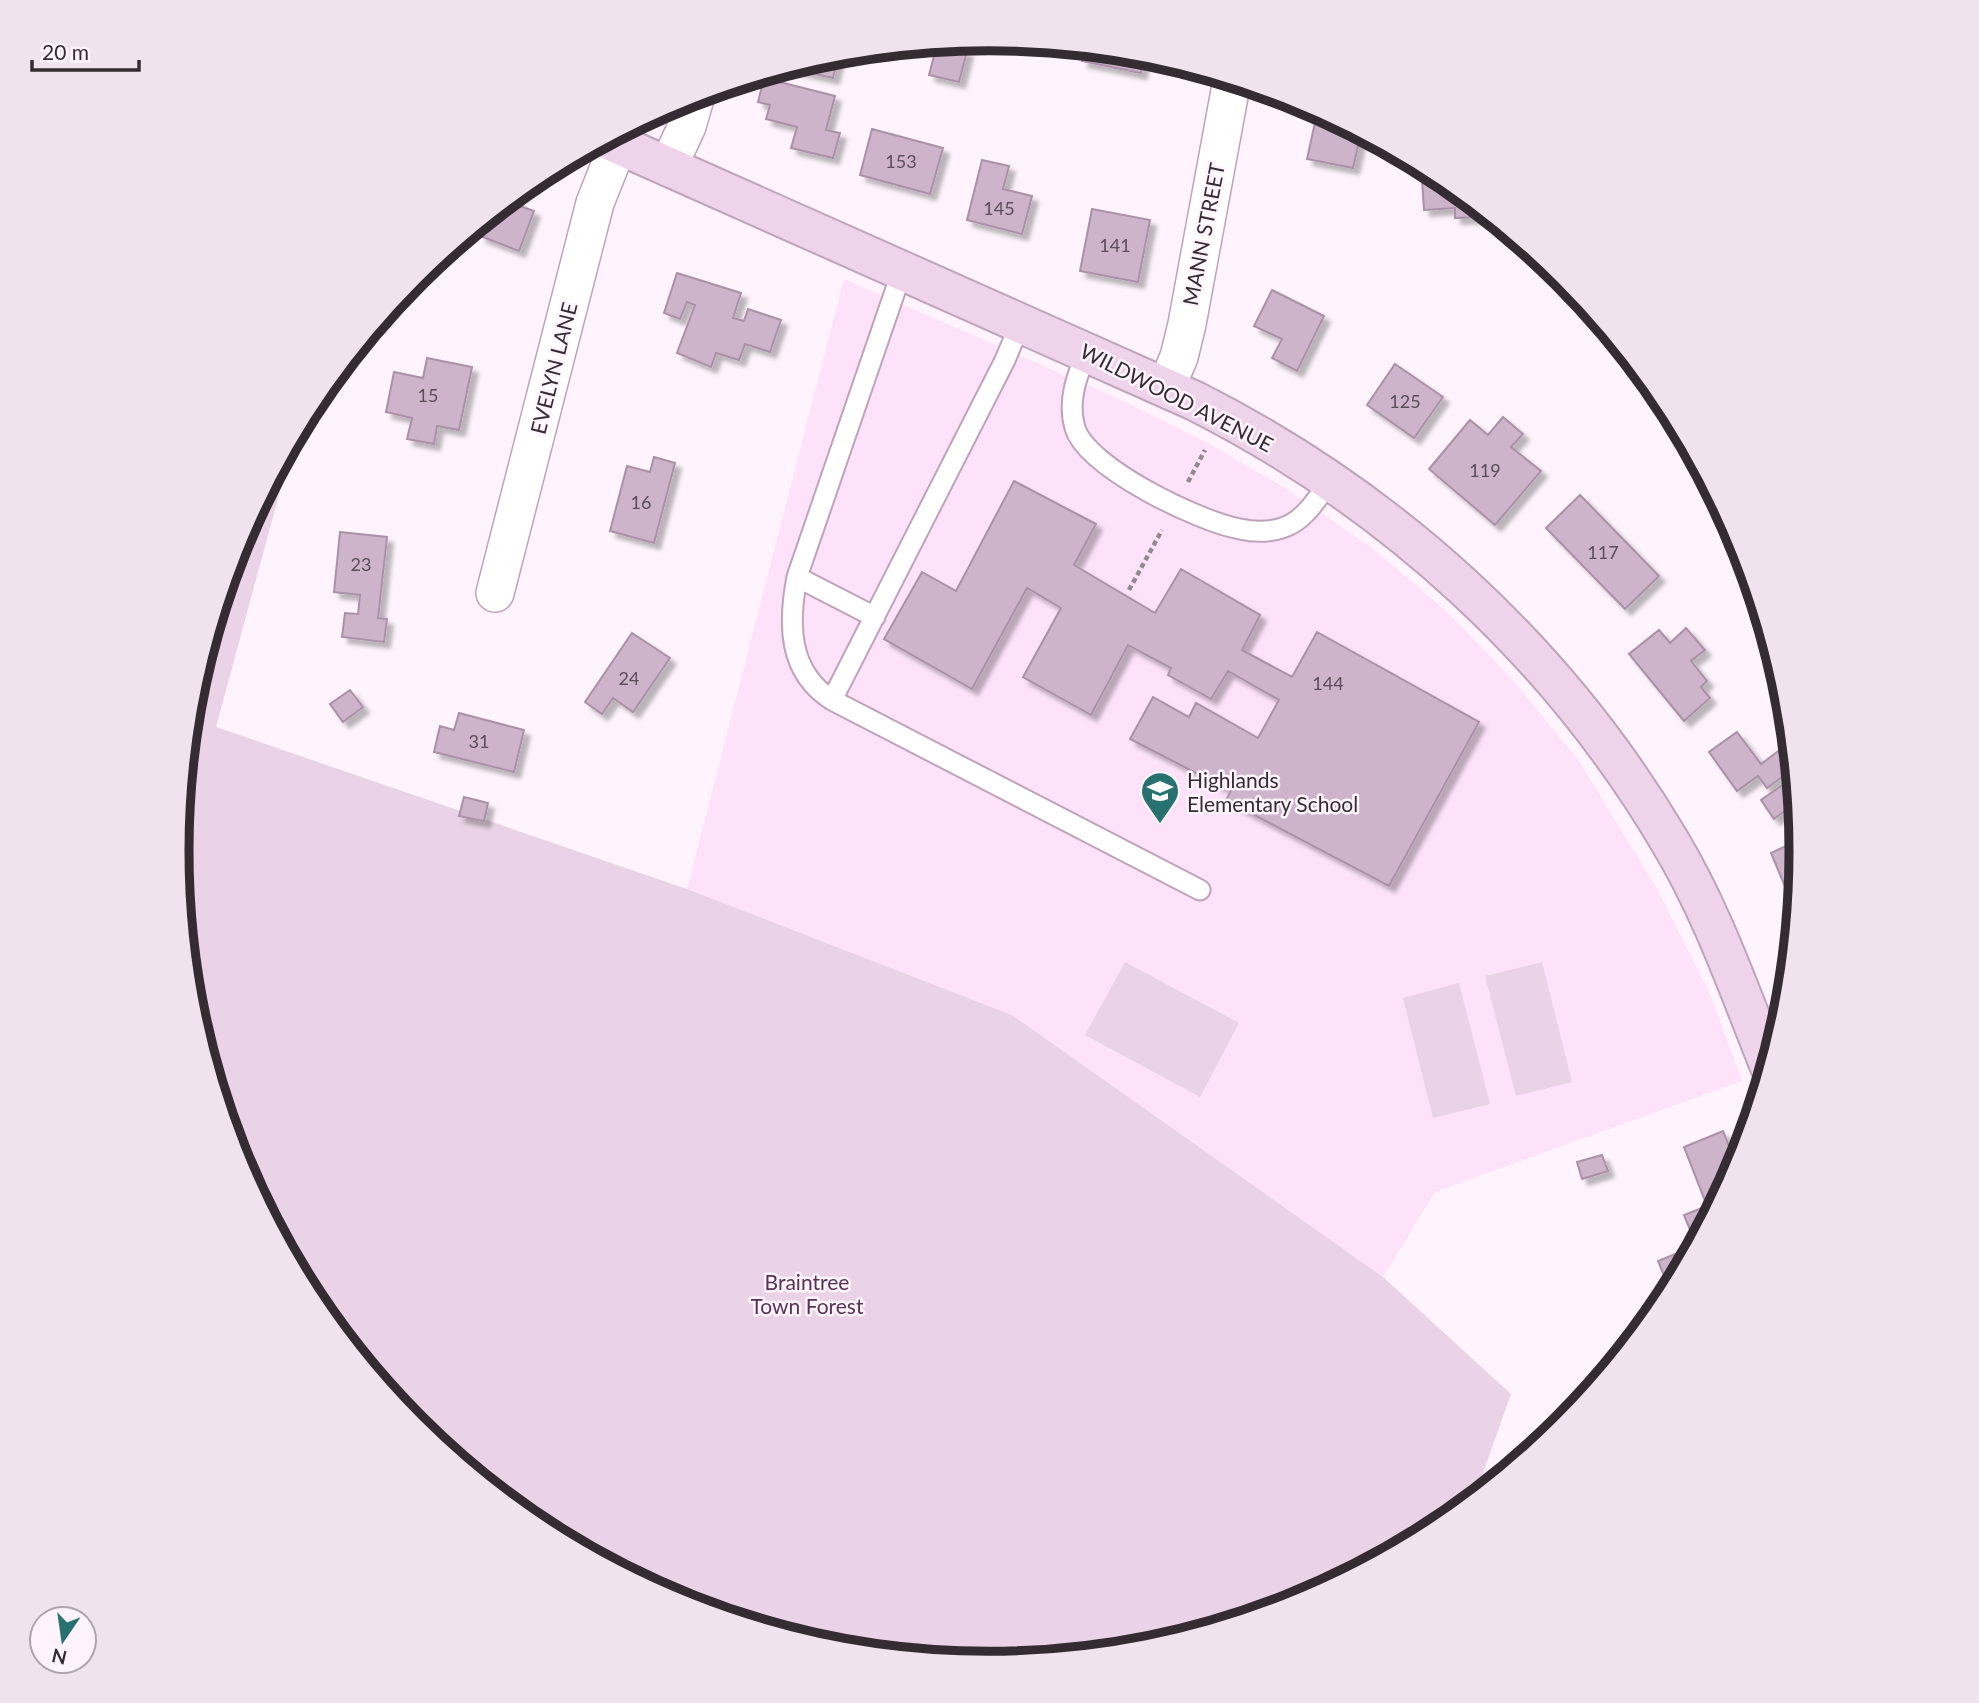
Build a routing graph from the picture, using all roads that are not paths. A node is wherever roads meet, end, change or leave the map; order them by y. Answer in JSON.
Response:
{"nodes":[{"id":1,"x":1230,"y":88,"type":"edge"},
{"id":2,"x":692,"y":108,"type":"edge"},
{"id":3,"x":616,"y":144,"type":"edge"},
{"id":4,"x":611,"y":146,"type":"edge"},
{"id":5,"x":668,"y":167,"type":"junction"},
{"id":6,"x":902,"y":271,"type":"junction"},
{"id":7,"x":1021,"y":322,"type":"junction"},
{"id":8,"x":1087,"y":351,"type":"junction"},
{"id":9,"x":1166,"y":387,"type":"junction"},
{"id":10,"x":1331,"y":480,"type":"junction"},
{"id":11,"x":797,"y":577,"type":"junction"},
{"id":12,"x":495,"y":593,"type":"dead end"},
{"id":13,"x":875,"y":617,"type":"junction"},
{"id":14,"x":832,"y":700,"type":"junction"},
{"id":15,"x":1200,"y":890,"type":"dead end"},
{"id":16,"x":1764,"y":1053,"type":"edge"}],
"edges":[{"from":1,"to":9,"type":"street","name":"MANN STREET"},
{"from":2,"to":5,"type":"street"},
{"from":3,"to":5,"type":"street","name":"WILDWOOD AVENUE"},
{"from":4,"to":12,"type":"street","name":"EVELYN LANE"},
{"from":5,"to":6,"type":"street","name":"WILDWOOD AVENUE"},
{"from":6,"to":7,"type":"street","name":"WILDWOOD AVENUE"},
{"from":6,"to":11,"type":"lane"},
{"from":7,"to":8,"type":"street","name":"WILDWOOD AVENUE"},
{"from":7,"to":13,"type":"lane"},
{"from":8,"to":9,"type":"street","name":"WILDWOOD AVENUE"},
{"from":8,"to":10,"type":"lane"},
{"from":9,"to":10,"type":"street","name":"WILDWOOD AVENUE"},
{"from":10,"to":16,"type":"street","name":"WILDWOOD AVENUE"},
{"from":11,"to":13,"type":"lane"},
{"from":11,"to":14,"type":"lane"},
{"from":13,"to":14,"type":"lane"},
{"from":14,"to":15,"type":"lane"}]}
